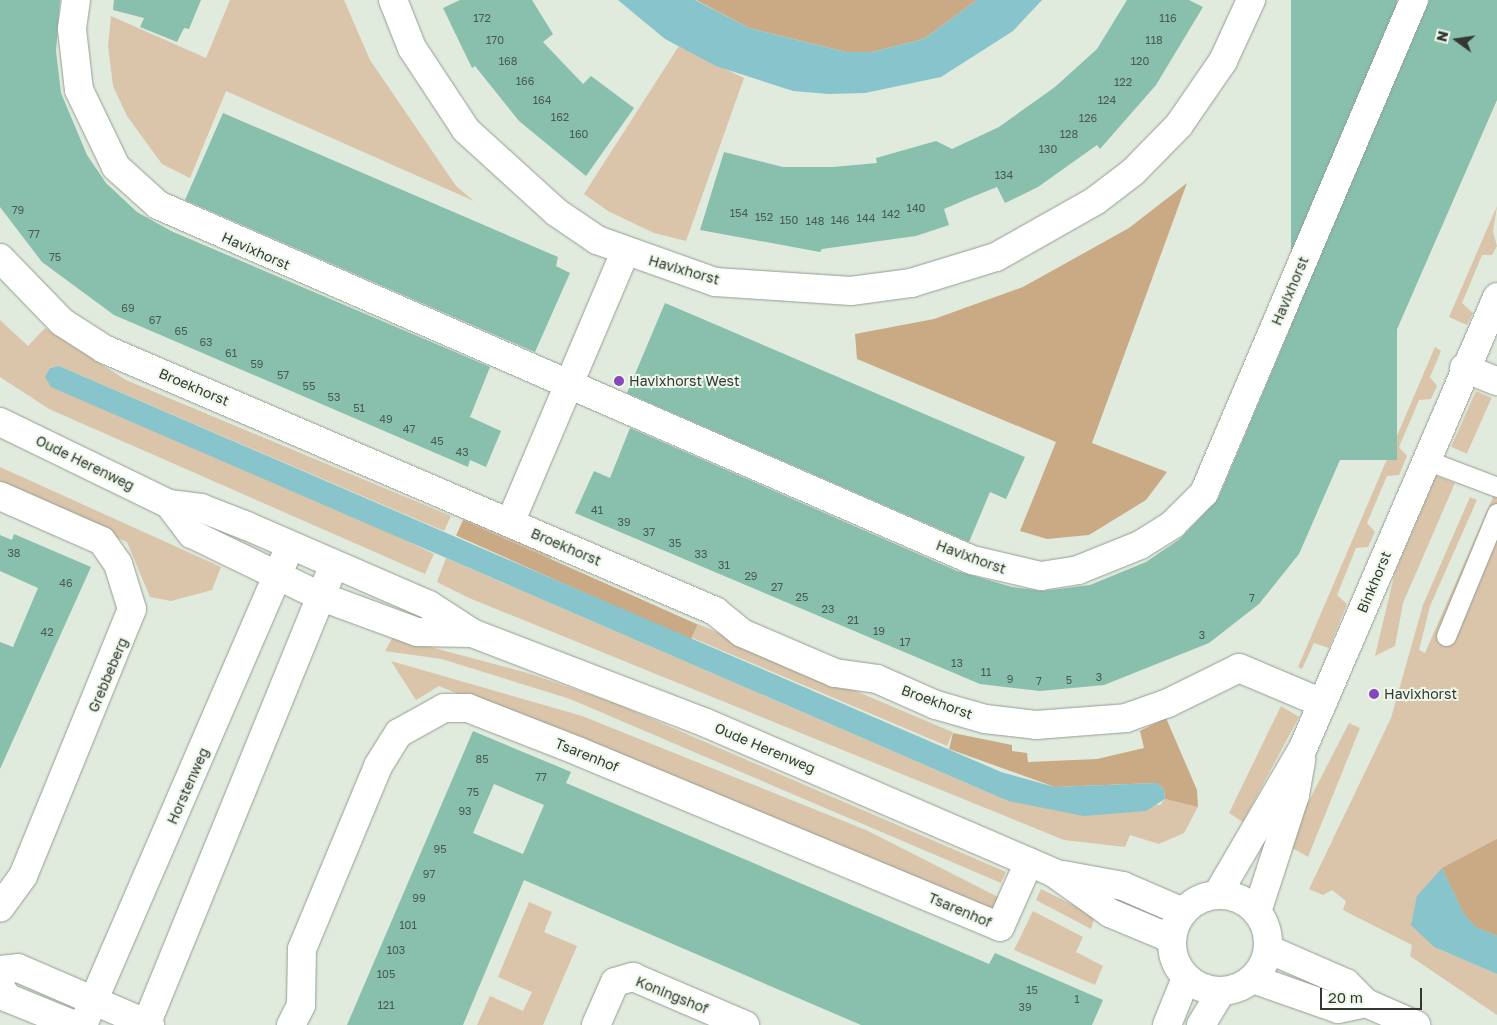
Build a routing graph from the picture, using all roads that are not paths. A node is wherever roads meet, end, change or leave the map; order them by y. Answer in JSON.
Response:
{"nodes":[{"id":1,"x":76,"y":0,"type":"edge"},
{"id":2,"x":393,"y":0,"type":"edge"},
{"id":3,"x":1251,"y":0,"type":"edge"},
{"id":4,"x":1414,"y":0,"type":"edge"},
{"id":5,"x":625,"y":252,"type":"junction"},
{"id":6,"x":0,"y":258,"type":"edge"},
{"id":7,"x":1497,"y":297,"type":"edge"},
{"id":8,"x":1464,"y":368,"type":"junction"},
{"id":9,"x":1497,"y":381,"type":"edge"},
{"id":10,"x":568,"y":387,"type":"junction"},
{"id":11,"x":0,"y":422,"type":"edge"},
{"id":12,"x":1426,"y":460,"type":"junction"},
{"id":13,"x":1497,"y":488,"type":"edge"},
{"id":14,"x":0,"y":496,"type":"edge"},
{"id":15,"x":169,"y":504,"type":"junction"},
{"id":16,"x":1497,"y":513,"type":"edge"},
{"id":17,"x":510,"y":523,"type":"junction"},
{"id":18,"x":290,"y":546,"type":"junction"},
{"id":19,"x":334,"y":565,"type":"junction"},
{"id":20,"x":277,"y":576,"type":"junction"},
{"id":21,"x":322,"y":597,"type":"junction"},
{"id":22,"x":472,"y":633,"type":"junction"},
{"id":23,"x":1446,"y":636,"type":"dead end"},
{"id":24,"x":1322,"y":703,"type":"junction"},
{"id":25,"x":1303,"y":748,"type":"junction"},
{"id":26,"x":1029,"y":862,"type":"junction"},
{"id":27,"x":1054,"y":873,"type":"junction"},
{"id":28,"x":1218,"y":895,"type":"junction"},
{"id":29,"x":0,"y":908,"type":"edge"},
{"id":30,"x":1183,"y":912,"type":"junction"},
{"id":31,"x":1257,"y":912,"type":"junction"},
{"id":32,"x":1172,"y":939,"type":"junction"},
{"id":33,"x":1268,"y":948,"type":"junction"},
{"id":34,"x":0,"y":970,"type":"edge"},
{"id":35,"x":1186,"y":978,"type":"junction"},
{"id":36,"x":1253,"y":979,"type":"junction"},
{"id":37,"x":0,"y":987,"type":"edge"},
{"id":38,"x":1221,"y":992,"type":"junction"},
{"id":39,"x":1366,"y":1003,"type":"junction"},
{"id":40,"x":88,"y":1013,"type":"edge"},
{"id":41,"x":74,"y":1025,"type":"edge"},
{"id":42,"x":148,"y":1025,"type":"edge"},
{"id":43,"x":291,"y":1025,"type":"edge"},
{"id":44,"x":596,"y":1025,"type":"edge"},
{"id":45,"x":745,"y":1025,"type":"edge"},
{"id":46,"x":1167,"y":1025,"type":"edge"},
{"id":47,"x":1201,"y":1025,"type":"edge"},
{"id":48,"x":1416,"y":1025,"type":"edge"}],
"edges":[{"from":1,"to":10,"type":"street","name":"Havixhorst"},
{"from":2,"to":5,"type":"street","name":"Havixhorst"},
{"from":3,"to":5,"type":"street","name":"Havixhorst"},
{"from":4,"to":10,"type":"street","name":"Havixhorst"},
{"from":5,"to":10,"type":"street"},
{"from":6,"to":17,"type":"street","name":"Broekhorst"},
{"from":7,"to":8,"type":"street","name":"Binkhorst"},
{"from":8,"to":9,"type":"street"},
{"from":8,"to":12,"type":"street","name":"Binkhorst"},
{"from":10,"to":17,"type":"street"},
{"from":11,"to":15,"type":"street","name":"Oude Herenweg"},
{"from":12,"to":13,"type":"lane"},
{"from":12,"to":24,"type":"street","name":"Binkhorst"},
{"from":14,"to":29,"type":"street","name":"Grebbeberg"},
{"from":15,"to":18,"type":"street","name":"Oude Herenweg"},
{"from":15,"to":20,"type":"street","name":"Oude Herenweg"},
{"from":16,"to":23,"type":"lane"},
{"from":17,"to":24,"type":"street","name":"Broekhorst"},
{"from":18,"to":19,"type":"street","name":"Oude Herenweg"},
{"from":18,"to":20,"type":"street","name":"Horstenweg"},
{"from":19,"to":21,"type":"street"},
{"from":19,"to":22,"type":"street","name":"Oude Herenweg"},
{"from":20,"to":21,"type":"street","name":"Oude Herenweg"},
{"from":20,"to":40,"type":"street","name":"Horstenweg"},
{"from":21,"to":22,"type":"street","name":"Oude Herenweg"},
{"from":21,"to":42,"type":"street"},
{"from":22,"to":26,"type":"street","name":"Oude Herenweg"},
{"from":24,"to":25,"type":"street","name":"Binkhorst"},
{"from":25,"to":28,"type":"street","name":"Binkhorst"},
{"from":25,"to":31,"type":"street","name":"Binkhorst"},
{"from":26,"to":27,"type":"street","name":"Oude Herenweg"},
{"from":26,"to":43,"type":"street","name":"Tsarenhof"},
{"from":27,"to":30,"type":"street","name":"Oude Herenweg"},
{"from":27,"to":32,"type":"street","name":"Oude Herenweg"},
{"from":28,"to":30,"type":"street"},
{"from":28,"to":31,"type":"street"},
{"from":30,"to":32,"type":"street"},
{"from":31,"to":33,"type":"street"},
{"from":32,"to":35,"type":"street"},
{"from":33,"to":36,"type":"street"},
{"from":33,"to":39,"type":"street"},
{"from":34,"to":40,"type":"street"},
{"from":35,"to":38,"type":"street"},
{"from":35,"to":46,"type":"street"},
{"from":36,"to":38,"type":"street"},
{"from":36,"to":39,"type":"street"},
{"from":37,"to":41,"type":"street"},
{"from":38,"to":47,"type":"street"},
{"from":39,"to":48,"type":"street"},
{"from":40,"to":42,"type":"street"},
{"from":44,"to":45,"type":"street","name":"Koningshof"}]}
